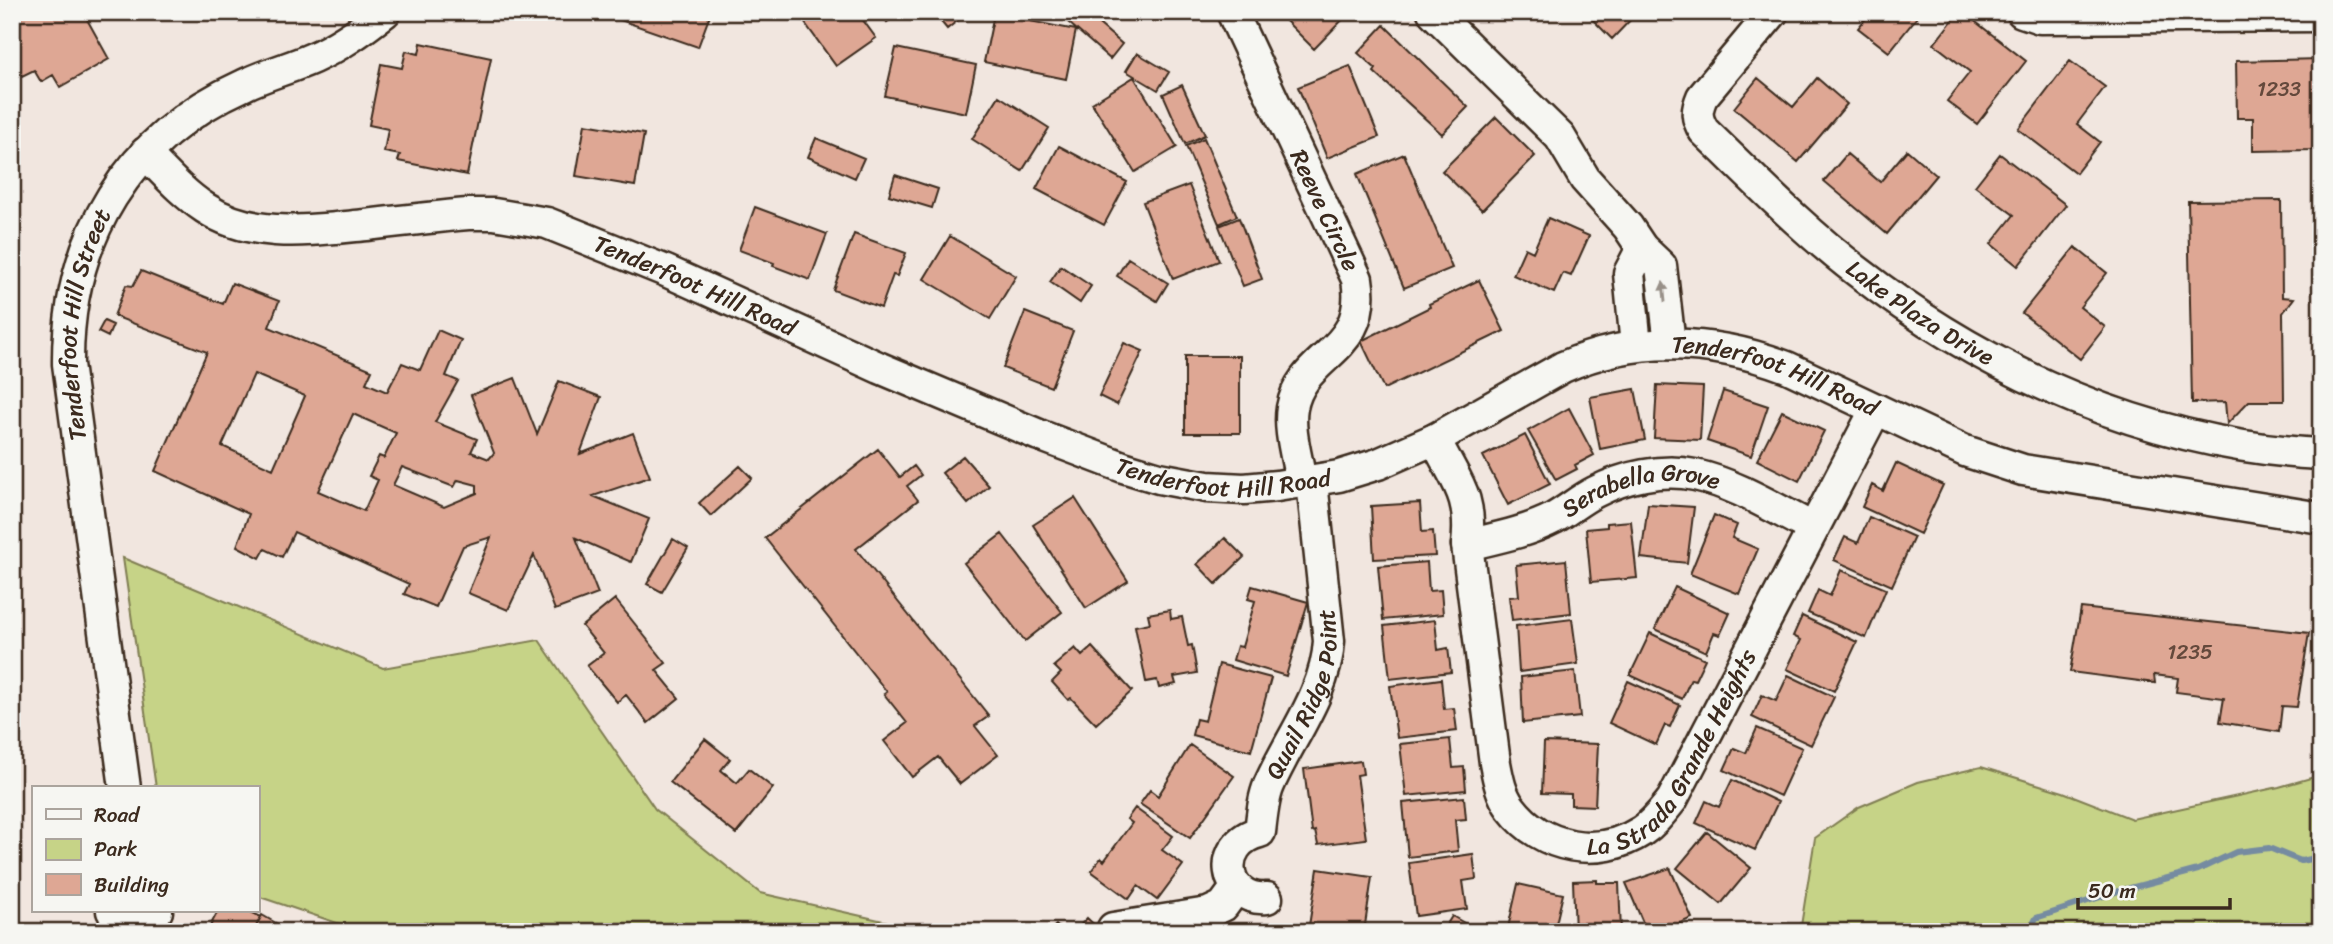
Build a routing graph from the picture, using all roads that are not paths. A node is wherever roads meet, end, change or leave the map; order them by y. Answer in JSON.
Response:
{"nodes":[{"id":1,"x":385,"y":12,"type":"edge"},
{"id":2,"x":1232,"y":12,"type":"edge"},
{"id":3,"x":1433,"y":12,"type":"edge"},
{"id":4,"x":1773,"y":12,"type":"edge"},
{"id":5,"x":2022,"y":12,"type":"edge"},
{"id":6,"x":2321,"y":16,"type":"edge"},
{"id":7,"x":145,"y":153,"type":"junction"},
{"id":8,"x":1642,"y":248,"type":"junction"},
{"id":9,"x":1670,"y":344,"type":"junction"},
{"id":10,"x":1636,"y":346,"type":"junction"},
{"id":11,"x":1876,"y":409,"type":"junction"},
{"id":12,"x":1435,"y":439,"type":"junction"},
{"id":13,"x":2321,"y":454,"type":"edge"},
{"id":14,"x":1307,"y":482,"type":"junction"},
{"id":15,"x":2321,"y":518,"type":"edge"},
{"id":16,"x":1812,"y":528,"type":"junction"},
{"id":17,"x":1467,"y":545,"type":"junction"},
{"id":18,"x":125,"y":786,"type":"edge"},
{"id":19,"x":1237,"y":887,"type":"junction"},
{"id":20,"x":1267,"y":898,"type":"dead end"},
{"id":21,"x":114,"y":912,"type":"edge"},
{"id":22,"x":159,"y":920,"type":"edge"},
{"id":23,"x":1113,"y":928,"type":"dead end"}],
"edges":[{"from":1,"to":7,"type":"street","name":"Tenderfoot Hill Street"},
{"from":2,"to":14,"type":"street","name":"Reeve Circle"},
{"from":3,"to":8,"type":"street"},
{"from":4,"to":13,"type":"street","name":"Lake Plaza Drive"},
{"from":5,"to":6,"type":"street"},
{"from":7,"to":14,"type":"street","name":"Tenderfoot Hill Road"},
{"from":7,"to":18,"type":"street","name":"Tenderfoot Hill Street"},
{"from":9,"to":8,"type":"street","one_way":true},
{"from":8,"to":10,"type":"street"},
{"from":9,"to":10,"type":"street","name":"Tenderfoot Hill Road"},
{"from":9,"to":11,"type":"street","name":"Tenderfoot Hill Road"},
{"from":10,"to":12,"type":"street","name":"Tenderfoot Hill Road"},
{"from":11,"to":15,"type":"street","name":"Tenderfoot Hill Road"},
{"from":11,"to":16,"type":"street","name":"La Strada Grande Heights"},
{"from":12,"to":14,"type":"street","name":"Tenderfoot Hill Road"},
{"from":12,"to":17,"type":"street","name":"La Strada Grande Heights"},
{"from":14,"to":19,"type":"street","name":"Quail Ridge Point"},
{"from":16,"to":17,"type":"street","name":"Serabella Grove"},
{"from":16,"to":17,"type":"street","name":"La Strada Grande Heights"},
{"from":19,"to":20,"type":"street"},
{"from":19,"to":23,"type":"street"},
{"from":21,"to":22,"type":"street"}]}
